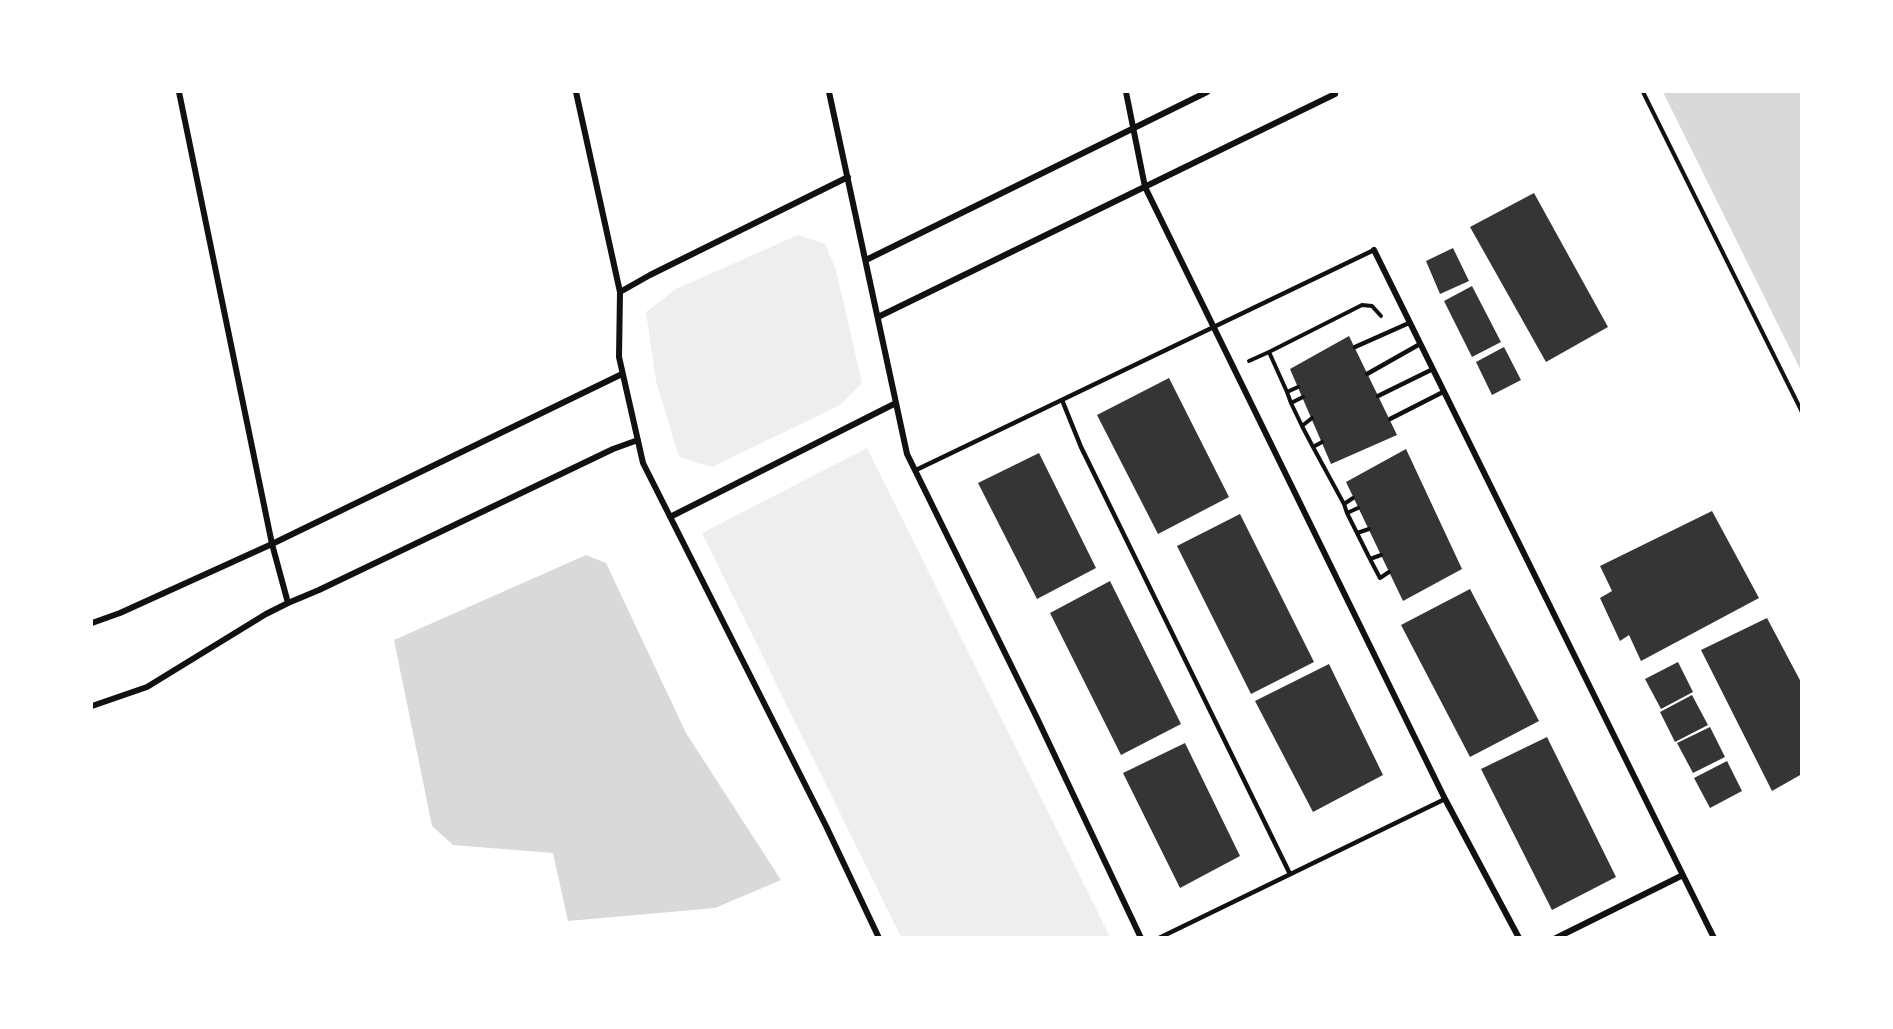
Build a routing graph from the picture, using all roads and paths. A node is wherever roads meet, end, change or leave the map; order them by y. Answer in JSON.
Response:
{"nodes":[{"id":1,"x":179,"y":92,"type":"edge"},
{"id":2,"x":576,"y":92,"type":"edge"},
{"id":3,"x":829,"y":92,"type":"edge"},
{"id":4,"x":1126,"y":92,"type":"edge"},
{"id":5,"x":1207,"y":92,"type":"edge"},
{"id":6,"x":1643,"y":92,"type":"edge"},
{"id":7,"x":1334,"y":93,"type":"edge"},
{"id":8,"x":1134,"y":128,"type":"junction"},
{"id":9,"x":848,"y":177,"type":"junction"},
{"id":10,"x":1145,"y":187,"type":"junction"},
{"id":11,"x":1374,"y":250,"type":"joint"},
{"id":12,"x":866,"y":260,"type":"junction"},
{"id":13,"x":620,"y":292,"type":"junction"},
{"id":14,"x":878,"y":317,"type":"junction"},
{"id":15,"x":1409,"y":322,"type":"junction"},
{"id":16,"x":1215,"y":327,"type":"junction"},
{"id":17,"x":1420,"y":344,"type":"junction"},
{"id":18,"x":1355,"y":347,"type":"dead end"},
{"id":19,"x":1235,"y":369,"type":"junction"},
{"id":20,"x":1432,"y":369,"type":"junction"},
{"id":21,"x":622,"y":374,"type":"junction"},
{"id":22,"x":1367,"y":374,"type":"dead end"},
{"id":23,"x":1298,"y":387,"type":"dead end"},
{"id":24,"x":1287,"y":392,"type":"junction"},
{"id":25,"x":1443,"y":392,"type":"junction"},
{"id":26,"x":1378,"y":396,"type":"dead end"},
{"id":27,"x":1303,"y":397,"type":"dead end"},
{"id":28,"x":1062,"y":400,"type":"junction"},
{"id":29,"x":896,"y":403,"type":"junction"},
{"id":30,"x":1291,"y":403,"type":"junction"},
{"id":31,"x":1802,"y":412,"type":"edge"},
{"id":32,"x":1312,"y":418,"type":"dead end"},
{"id":33,"x":1390,"y":419,"type":"dead end"},
{"id":34,"x":1302,"y":426,"type":"junction"},
{"id":35,"x":638,"y":440,"type":"junction"},
{"id":36,"x":1322,"y":442,"type":"dead end"},
{"id":37,"x":1313,"y":447,"type":"junction"},
{"id":38,"x":916,"y":470,"type":"junction"},
{"id":39,"x":1353,"y":498,"type":"dead end"},
{"id":40,"x":1344,"y":504,"type":"junction"},
{"id":41,"x":1358,"y":508,"type":"dead end"},
{"id":42,"x":1347,"y":513,"type":"junction"},
{"id":43,"x":670,"y":517,"type":"junction"},
{"id":44,"x":1369,"y":529,"type":"dead end"},
{"id":45,"x":1358,"y":533,"type":"junction"},
{"id":46,"x":272,"y":544,"type":"junction"},
{"id":47,"x":1381,"y":555,"type":"dead end"},
{"id":48,"x":1370,"y":559,"type":"junction"},
{"id":49,"x":1389,"y":572,"type":"dead end"},
{"id":50,"x":288,"y":603,"type":"junction"},
{"id":51,"x":92,"y":623,"type":"edge"},
{"id":52,"x":92,"y":706,"type":"edge"},
{"id":53,"x":1445,"y":799,"type":"junction"},
{"id":54,"x":1290,"y":874,"type":"junction"},
{"id":55,"x":1683,"y":875,"type":"junction"},
{"id":56,"x":879,"y":938,"type":"edge"},
{"id":57,"x":1141,"y":938,"type":"edge"},
{"id":58,"x":1159,"y":938,"type":"edge"},
{"id":59,"x":1519,"y":938,"type":"edge"},
{"id":60,"x":1556,"y":938,"type":"edge"},
{"id":61,"x":1714,"y":938,"type":"edge"}],
"edges":[{"from":1,"to":46,"type":"street"},
{"from":2,"to":13,"type":"street"},
{"from":3,"to":9,"type":"street"},
{"from":4,"to":8,"type":"street"},
{"from":5,"to":8,"type":"street"},
{"from":6,"to":31,"type":"path"},
{"from":7,"to":10,"type":"street"},
{"from":8,"to":10,"type":"street"},
{"from":8,"to":12,"type":"street"},
{"from":9,"to":12,"type":"street"},
{"from":9,"to":13,"type":"street"},
{"from":10,"to":14,"type":"street"},
{"from":10,"to":16,"type":"street"},
{"from":11,"to":15,"type":"street"},
{"from":11,"to":16,"type":"lane"},
{"from":12,"to":14,"type":"street"},
{"from":13,"to":21,"type":"street"},
{"from":14,"to":29,"type":"street"},
{"from":15,"to":17,"type":"street"},
{"from":15,"to":18,"type":"lane"},
{"from":16,"to":19,"type":"street"},
{"from":16,"to":28,"type":"lane"},
{"from":17,"to":20,"type":"street"},
{"from":17,"to":22,"type":"lane"},
{"from":19,"to":24,"type":"path"},
{"from":19,"to":53,"type":"street"},
{"from":20,"to":25,"type":"street"},
{"from":20,"to":26,"type":"lane"},
{"from":21,"to":35,"type":"street"},
{"from":21,"to":46,"type":"street"},
{"from":23,"to":24,"type":"path"},
{"from":24,"to":30,"type":"path"},
{"from":25,"to":33,"type":"lane"},
{"from":25,"to":55,"type":"street"},
{"from":27,"to":30,"type":"path"},
{"from":28,"to":38,"type":"lane"},
{"from":28,"to":54,"type":"lane"},
{"from":29,"to":38,"type":"street"},
{"from":29,"to":43,"type":"street"},
{"from":30,"to":34,"type":"path"},
{"from":32,"to":34,"type":"path"},
{"from":34,"to":37,"type":"path"},
{"from":35,"to":43,"type":"street"},
{"from":35,"to":50,"type":"street"},
{"from":36,"to":37,"type":"path"},
{"from":37,"to":40,"type":"path"},
{"from":38,"to":57,"type":"street"},
{"from":39,"to":40,"type":"path"},
{"from":40,"to":42,"type":"path"},
{"from":41,"to":42,"type":"path"},
{"from":42,"to":45,"type":"path"},
{"from":43,"to":56,"type":"street"},
{"from":44,"to":45,"type":"path"},
{"from":45,"to":48,"type":"path"},
{"from":46,"to":50,"type":"street"},
{"from":46,"to":51,"type":"street"},
{"from":47,"to":48,"type":"path"},
{"from":48,"to":49,"type":"path"},
{"from":50,"to":52,"type":"street"},
{"from":53,"to":54,"type":"lane"},
{"from":53,"to":59,"type":"street"},
{"from":54,"to":58,"type":"lane"},
{"from":55,"to":60,"type":"street"},
{"from":55,"to":61,"type":"street"}]}
